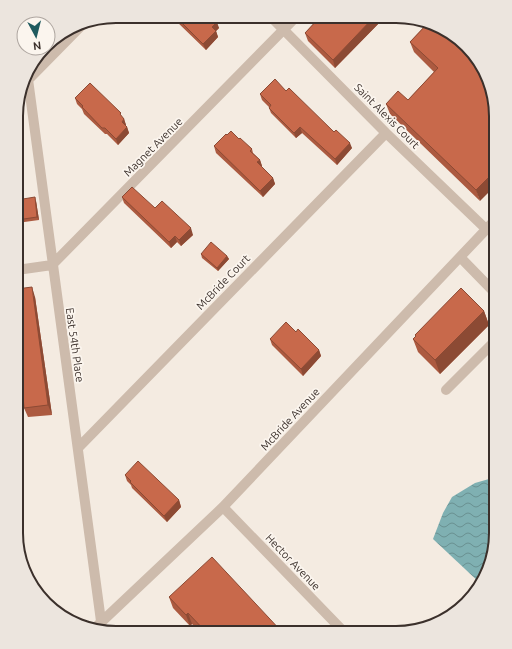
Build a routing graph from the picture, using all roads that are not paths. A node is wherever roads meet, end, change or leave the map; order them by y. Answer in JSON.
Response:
{"nodes":[{"id":1,"x":277,"y":23,"type":"edge"},
{"id":2,"x":290,"y":23,"type":"edge"},
{"id":3,"x":284,"y":30,"type":"junction"},
{"id":4,"x":72,"y":34,"type":"edge"},
{"id":5,"x":36,"y":68,"type":"edge"},
{"id":6,"x":29,"y":84,"type":"edge"},
{"id":7,"x":386,"y":133,"type":"junction"},
{"id":8,"x":489,"y":226,"type":"edge"},
{"id":9,"x":486,"y":229,"type":"junction"},
{"id":10,"x":460,"y":257,"type":"junction"},
{"id":11,"x":52,"y":266,"type":"junction"},
{"id":12,"x":23,"y":269,"type":"edge"},
{"id":13,"x":489,"y":287,"type":"edge"},
{"id":14,"x":489,"y":347,"type":"edge"},
{"id":15,"x":446,"y":390,"type":"dead end"},
{"id":16,"x":78,"y":448,"type":"junction"},
{"id":17,"x":223,"y":507,"type":"junction"},
{"id":18,"x":98,"y":624,"type":"edge"},
{"id":19,"x":99,"y":624,"type":"edge"},
{"id":20,"x":338,"y":626,"type":"edge"}],
"edges":[{"from":1,"to":3,"type":"street","name":"Saint Alexis Court"},
{"from":2,"to":3,"type":"street","name":"Magnet Avenue"},
{"from":3,"to":7,"type":"street","name":"Saint Alexis Court"},
{"from":3,"to":11,"type":"street","name":"Magnet Avenue"},
{"from":4,"to":5,"type":"street"},
{"from":6,"to":11,"type":"street","name":"East 54th Place"},
{"from":7,"to":9,"type":"street","name":"Saint Alexis Court"},
{"from":7,"to":16,"type":"street","name":"McBride Court"},
{"from":8,"to":9,"type":"street","name":"McBride Avenue"},
{"from":9,"to":10,"type":"street","name":"McBride Avenue"},
{"from":10,"to":13,"type":"street"},
{"from":10,"to":17,"type":"street","name":"McBride Avenue"},
{"from":11,"to":12,"type":"street"},
{"from":11,"to":16,"type":"street","name":"East 54th Place"},
{"from":14,"to":15,"type":"street"},
{"from":16,"to":18,"type":"street","name":"East 54th Place"},
{"from":17,"to":19,"type":"street","name":"McBride Avenue"},
{"from":17,"to":20,"type":"street","name":"Hector Avenue"}]}
